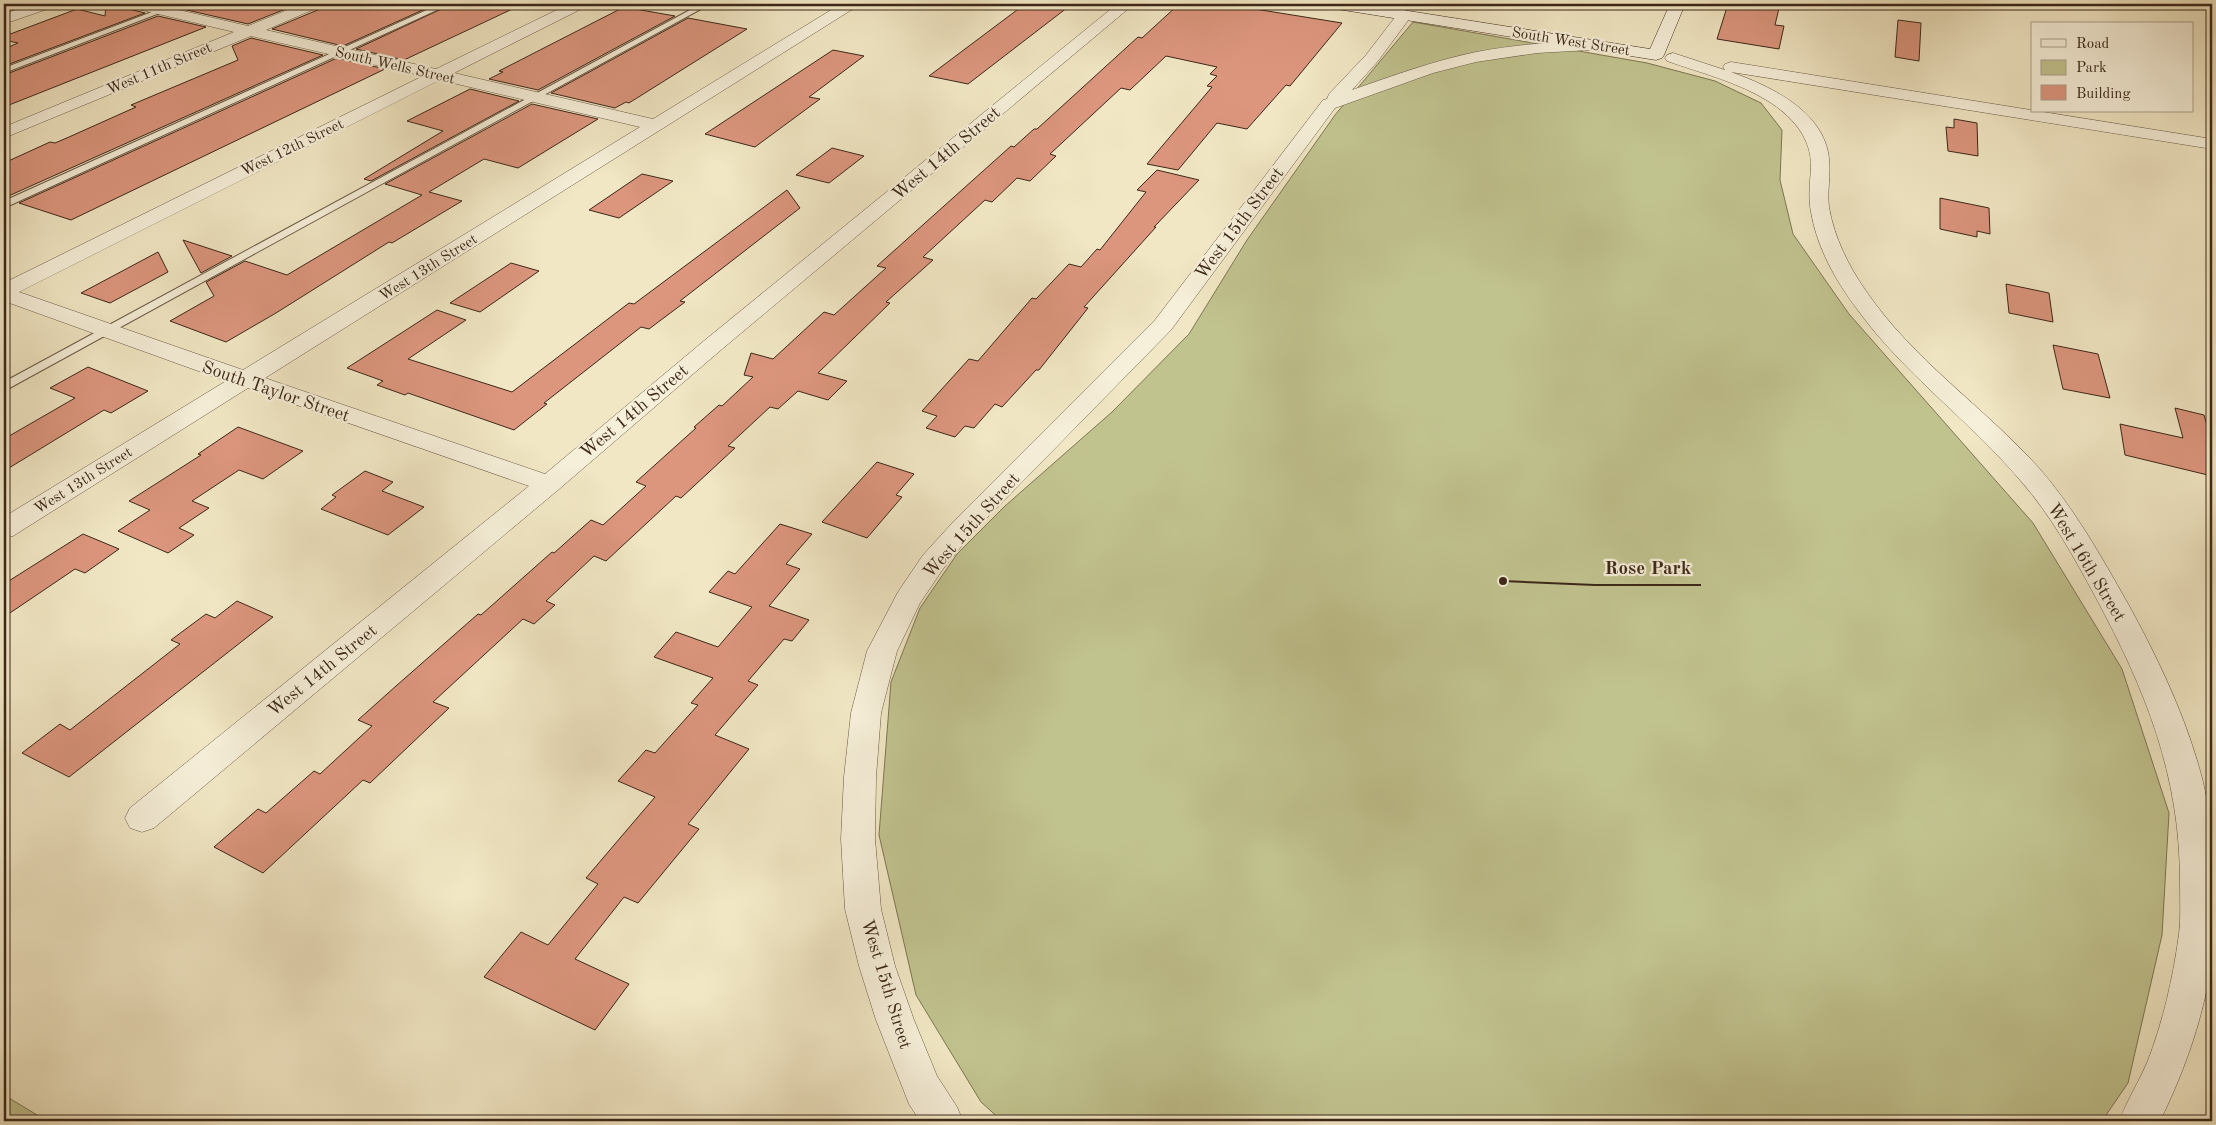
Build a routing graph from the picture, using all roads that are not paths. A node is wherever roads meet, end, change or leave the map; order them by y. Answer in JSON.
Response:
{"nodes":[{"id":1,"x":48,"y":4,"type":"edge"},
{"id":2,"x":134,"y":4,"type":"edge"},
{"id":3,"x":179,"y":4,"type":"edge"},
{"id":4,"x":314,"y":4,"type":"edge"},
{"id":5,"x":446,"y":4,"type":"edge"},
{"id":6,"x":580,"y":4,"type":"edge"},
{"id":7,"x":706,"y":4,"type":"edge"},
{"id":8,"x":850,"y":4,"type":"edge"},
{"id":9,"x":1126,"y":4,"type":"edge"},
{"id":10,"x":1337,"y":4,"type":"edge"},
{"id":11,"x":1677,"y":4,"type":"edge"},
{"id":12,"x":162,"y":10,"type":"junction"},
{"id":13,"x":1404,"y":15,"type":"junction"},
{"id":14,"x":4,"y":19,"type":"edge"},
{"id":15,"x":249,"y":31,"type":"junction"},
{"id":16,"x":1590,"y":45,"type":"junction"},
{"id":17,"x":340,"y":52,"type":"junction"},
{"id":18,"x":1664,"y":57,"type":"junction"},
{"id":19,"x":4,"y":71,"type":"edge"},
{"id":20,"x":439,"y":74,"type":"junction"},
{"id":21,"x":1799,"y":79,"type":"junction"},
{"id":22,"x":1761,"y":91,"type":"junction"},
{"id":23,"x":535,"y":97,"type":"junction"},
{"id":24,"x":1329,"y":104,"type":"junction"},
{"id":25,"x":656,"y":125,"type":"junction"},
{"id":26,"x":4,"y":133,"type":"edge"},
{"id":27,"x":2212,"y":144,"type":"edge"},
{"id":28,"x":4,"y":205,"type":"edge"},
{"id":29,"x":4,"y":293,"type":"edge"},
{"id":30,"x":107,"y":332,"type":"junction"},
{"id":31,"x":245,"y":380,"type":"junction"},
{"id":32,"x":4,"y":387,"type":"edge"},
{"id":33,"x":548,"y":484,"type":"junction"},
{"id":34,"x":4,"y":529,"type":"edge"},
{"id":35,"x":142,"y":818,"type":"dead end"},
{"id":36,"x":943,"y":1121,"type":"edge"},
{"id":37,"x":2139,"y":1121,"type":"edge"}],
"edges":[{"from":1,"to":14,"type":"street"},
{"from":2,"to":12,"type":"street","name":"South Wells Street"},
{"from":3,"to":12,"type":"lane"},
{"from":4,"to":15,"type":"street","name":"West 11th Street"},
{"from":5,"to":17,"type":"lane"},
{"from":6,"to":20,"type":"street","name":"West 12th Street"},
{"from":7,"to":23,"type":"lane"},
{"from":8,"to":25,"type":"street","name":"West 13th Street"},
{"from":9,"to":33,"type":"street","name":"West 14th Street"},
{"from":10,"to":13,"type":"street","name":"South West Street"},
{"from":11,"to":18,"type":"street"},
{"from":12,"to":15,"type":"street","name":"South Wells Street"},
{"from":12,"to":19,"type":"lane"},
{"from":13,"to":16,"type":"street","name":"South West Street"},
{"from":13,"to":24,"type":"street","name":"West 15th Street"},
{"from":15,"to":17,"type":"street","name":"South Wells Street"},
{"from":15,"to":26,"type":"street","name":"West 11th Street"},
{"from":16,"to":18,"type":"street","name":"South West Street"},
{"from":16,"to":24,"type":"street"},
{"from":17,"to":20,"type":"street","name":"South Wells Street"},
{"from":17,"to":28,"type":"lane"},
{"from":18,"to":21,"type":"street","name":"South West Street"},
{"from":18,"to":22,"type":"street","name":"West 16th Street"},
{"from":20,"to":23,"type":"street","name":"South Wells Street"},
{"from":20,"to":29,"type":"street","name":"West 12th Street"},
{"from":21,"to":22,"type":"street"},
{"from":21,"to":27,"type":"street","name":"South West Street"},
{"from":22,"to":37,"type":"street","name":"West 16th Street"},
{"from":23,"to":25,"type":"street","name":"South Wells Street"},
{"from":23,"to":30,"type":"lane"},
{"from":24,"to":36,"type":"street","name":"West 15th Street"},
{"from":25,"to":31,"type":"street","name":"West 13th Street"},
{"from":29,"to":30,"type":"street","name":"South Taylor Street"},
{"from":30,"to":31,"type":"street","name":"South Taylor Street"},
{"from":30,"to":32,"type":"lane"},
{"from":31,"to":33,"type":"street","name":"South Taylor Street"},
{"from":31,"to":34,"type":"street","name":"West 13th Street"},
{"from":33,"to":35,"type":"street","name":"West 14th Street"}]}
